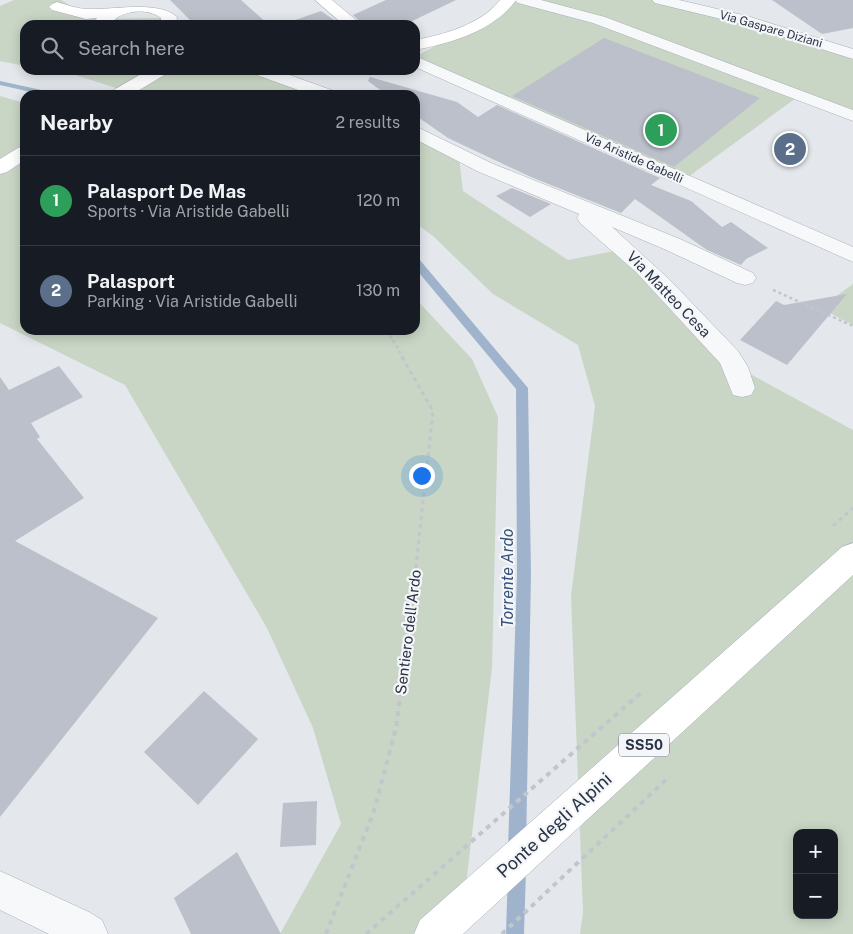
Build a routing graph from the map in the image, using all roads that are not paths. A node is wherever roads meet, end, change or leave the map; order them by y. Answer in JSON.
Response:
{"nodes":[{"id":1,"x":142,"y":0,"type":"edge"},
{"id":2,"x":323,"y":0,"type":"edge"},
{"id":3,"x":508,"y":0,"type":"edge"},
{"id":4,"x":523,"y":0,"type":"edge"},
{"id":5,"x":671,"y":1,"type":"edge"},
{"id":6,"x":53,"y":4,"type":"edge"},
{"id":7,"x":156,"y":5,"type":"edge"},
{"id":8,"x":120,"y":11,"type":"junction"},
{"id":9,"x":74,"y":20,"type":"edge"},
{"id":10,"x":104,"y":20,"type":"edge"},
{"id":11,"x":169,"y":20,"type":"edge"},
{"id":12,"x":348,"y":20,"type":"edge"},
{"id":13,"x":420,"y":44,"type":"edge"},
{"id":14,"x":853,"y":54,"type":"edge"},
{"id":15,"x":420,"y":63,"type":"edge"},
{"id":16,"x":151,"y":75,"type":"edge"},
{"id":17,"x":274,"y":75,"type":"edge"},
{"id":18,"x":126,"y":90,"type":"edge"},
{"id":19,"x":314,"y":90,"type":"edge"},
{"id":20,"x":853,"y":116,"type":"edge"},
{"id":21,"x":420,"y":135,"type":"edge"},
{"id":22,"x":20,"y":155,"type":"edge"},
{"id":23,"x":0,"y":168,"type":"edge"},
{"id":24,"x":555,"y":196,"type":"junction"},
{"id":25,"x":853,"y":255,"type":"edge"},
{"id":26,"x":745,"y":278,"type":"road end"},
{"id":27,"x":742,"y":388,"type":"dead end"},
{"id":28,"x":853,"y":556,"type":"edge"},
{"id":29,"x":0,"y":890,"type":"edge"},
{"id":30,"x":88,"y":934,"type":"edge"},
{"id":31,"x":434,"y":934,"type":"edge"}],
"edges":[{"from":1,"to":8,"type":"main road"},
{"from":2,"to":12,"type":"main road"},
{"from":3,"to":13,"type":"main road"},
{"from":4,"to":20,"type":"street"},
{"from":5,"to":14,"type":"street","name":"Via Gaspare Diziani"},
{"from":6,"to":8,"type":"main road"},
{"from":6,"to":9,"type":"main road"},
{"from":7,"to":8,"type":"main road"},
{"from":7,"to":11,"type":"main road"},
{"from":8,"to":10,"type":"main road"},
{"from":15,"to":25,"type":"street","name":"Via Aristide Gabelli"},
{"from":16,"to":18,"type":"main road"},
{"from":17,"to":19,"type":"street"},
{"from":21,"to":24,"type":"street","name":"Via Matteo Cesa"},
{"from":22,"to":23,"type":"main road"},
{"from":24,"to":26,"type":"street","name":"Via Matteo Cesa"},
{"from":24,"to":27,"type":"street","name":"Via Matteo Cesa"},
{"from":28,"to":31,"type":"main road","name":"Ponte degli Alpini","number":"SS50"},
{"from":29,"to":30,"type":"street"}]}
